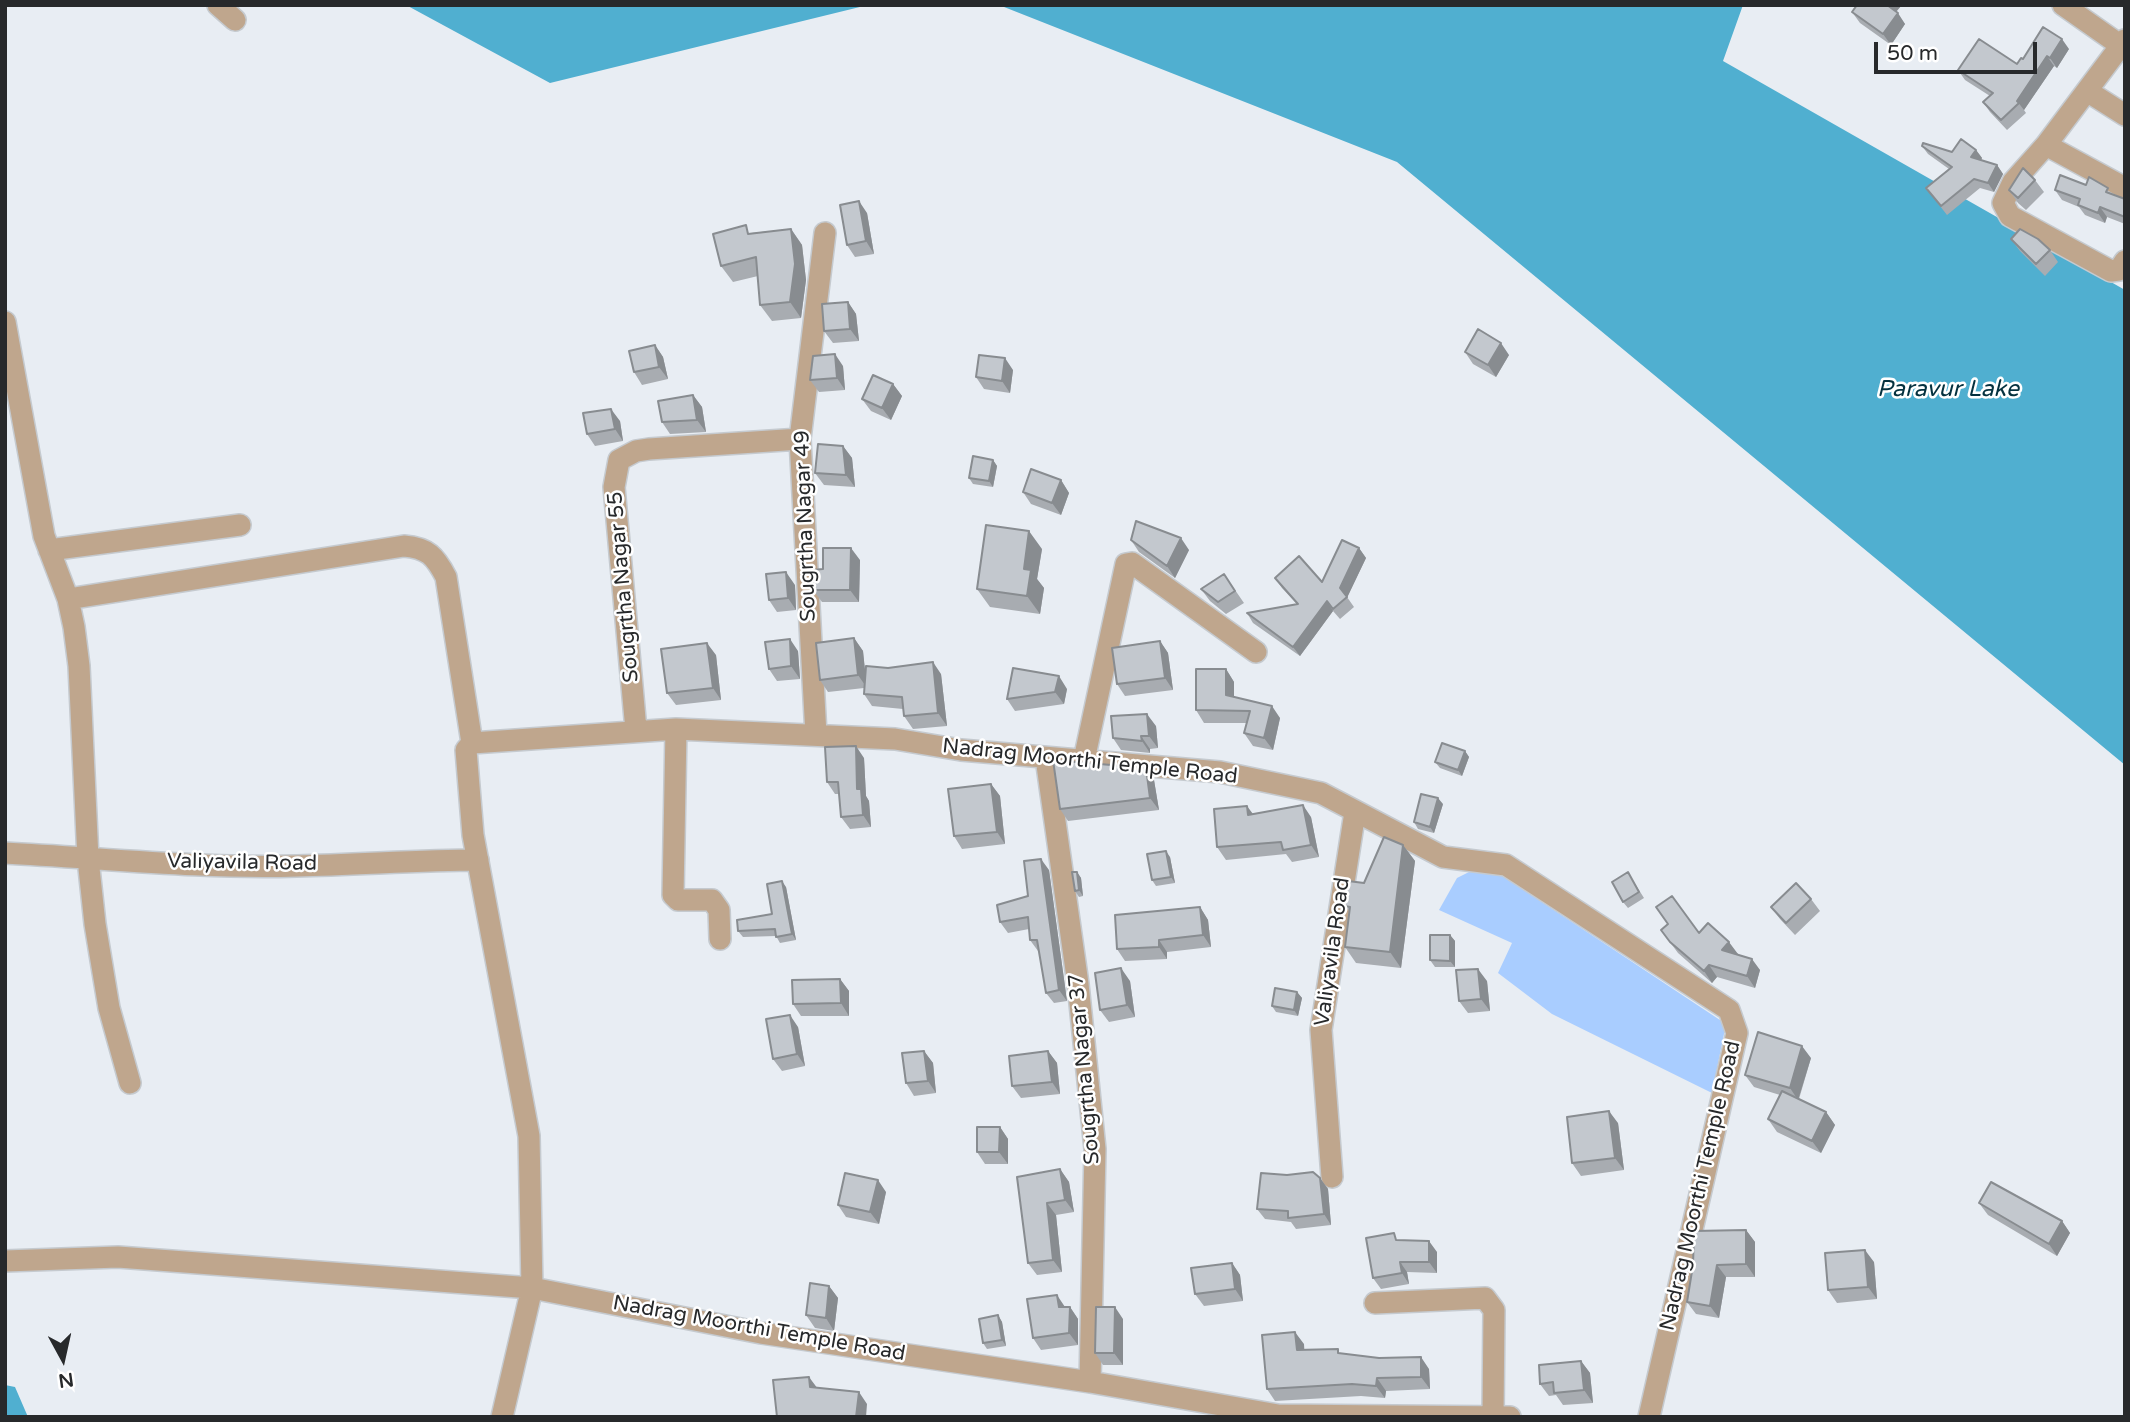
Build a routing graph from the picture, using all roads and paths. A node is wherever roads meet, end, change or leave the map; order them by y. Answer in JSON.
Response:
{"nodes":[{"id":1,"x":218,"y":5,"type":"edge"},
{"id":2,"x":2063,"y":5,"type":"edge"},
{"id":3,"x":234,"y":20,"type":"dead end"},
{"id":4,"x":2122,"y":43,"type":"edge"},
{"id":5,"x":2087,"y":91,"type":"junction"},
{"id":6,"x":2125,"y":116,"type":"edge"},
{"id":7,"x":2046,"y":145,"type":"junction"},
{"id":8,"x":2125,"y":188,"type":"edge"},
{"id":9,"x":825,"y":233,"type":"dead end"},
{"id":10,"x":2125,"y":261,"type":"edge"},
{"id":11,"x":5,"y":322,"type":"edge"},
{"id":12,"x":800,"y":439,"type":"junction"},
{"id":13,"x":240,"y":525,"type":"dead end"},
{"id":14,"x":49,"y":550,"type":"junction"},
{"id":15,"x":68,"y":599,"type":"junction"},
{"id":16,"x":1256,"y":652,"type":"dead end"},
{"id":17,"x":676,"y":729,"type":"junction"},
{"id":18,"x":636,"y":730,"type":"junction"},
{"id":19,"x":816,"y":735,"type":"junction"},
{"id":20,"x":472,"y":743,"type":"junction"},
{"id":21,"x":1046,"y":758,"type":"junction"},
{"id":22,"x":1084,"y":760,"type":"junction"},
{"id":23,"x":1355,"y":812,"type":"junction"},
{"id":24,"x":5,"y":853,"type":"edge"},
{"id":25,"x":88,"y":859,"type":"junction"},
{"id":26,"x":478,"y":860,"type":"junction"},
{"id":27,"x":720,"y":939,"type":"dead end"},
{"id":28,"x":130,"y":1083,"type":"dead end"},
{"id":29,"x":1332,"y":1177,"type":"dead end"},
{"id":30,"x":5,"y":1261,"type":"edge"},
{"id":31,"x":533,"y":1288,"type":"junction"},
{"id":32,"x":1375,"y":1303,"type":"dead end"},
{"id":33,"x":1090,"y":1382,"type":"junction"},
{"id":34,"x":1373,"y":1416,"type":"edge"},
{"id":35,"x":1502,"y":1416,"type":"edge"},
{"id":36,"x":502,"y":1417,"type":"edge"},
{"id":37,"x":1649,"y":1417,"type":"edge"}],
"edges":[{"from":1,"to":3,"type":"street"},
{"from":2,"to":4,"type":"street"},
{"from":4,"to":5,"type":"street"},
{"from":5,"to":6,"type":"street"},
{"from":5,"to":7,"type":"street"},
{"from":7,"to":8,"type":"street"},
{"from":7,"to":10,"type":"street"},
{"from":9,"to":12,"type":"street","name":"Sougrtha Nagar 49"},
{"from":11,"to":14,"type":"street"},
{"from":12,"to":18,"type":"street","name":"Sougrtha Nagar 55"},
{"from":12,"to":19,"type":"street","name":"Sougrtha Nagar 49"},
{"from":13,"to":14,"type":"street"},
{"from":14,"to":15,"type":"street"},
{"from":15,"to":20,"type":"street"},
{"from":15,"to":25,"type":"street"},
{"from":16,"to":22,"type":"street"},
{"from":17,"to":18,"type":"street","name":"Nadrag Moorthi Temple Road"},
{"from":17,"to":19,"type":"street","name":"Nadrag Moorthi Temple Road"},
{"from":17,"to":27,"type":"street"},
{"from":18,"to":20,"type":"street","name":"Nadrag Moorthi Temple Road"},
{"from":19,"to":21,"type":"street","name":"Nadrag Moorthi Temple Road"},
{"from":20,"to":26,"type":"street"},
{"from":21,"to":22,"type":"street","name":"Nadrag Moorthi Temple Road"},
{"from":21,"to":33,"type":"street","name":"Sougrtha Nagar 37"},
{"from":22,"to":23,"type":"street","name":"Nadrag Moorthi Temple Road"},
{"from":23,"to":29,"type":"street","name":"Valiyavila Road"},
{"from":23,"to":37,"type":"street","name":"Nadrag Moorthi Temple Road"},
{"from":24,"to":25,"type":"street","name":"Valiyavila Road"},
{"from":25,"to":26,"type":"street","name":"Valiyavila Road"},
{"from":25,"to":28,"type":"street"},
{"from":26,"to":31,"type":"street"},
{"from":30,"to":31,"type":"street","name":"Nadrag Moorthi Temple Road"},
{"from":31,"to":33,"type":"street","name":"Nadrag Moorthi Temple Road"},
{"from":31,"to":36,"type":"street"},
{"from":32,"to":35,"type":"street"},
{"from":33,"to":34,"type":"street","name":"Nadrag Moorthi Temple Road"},
{"from":34,"to":35,"type":"street","name":"Nadrag Moorthi Temple Road"}]}
